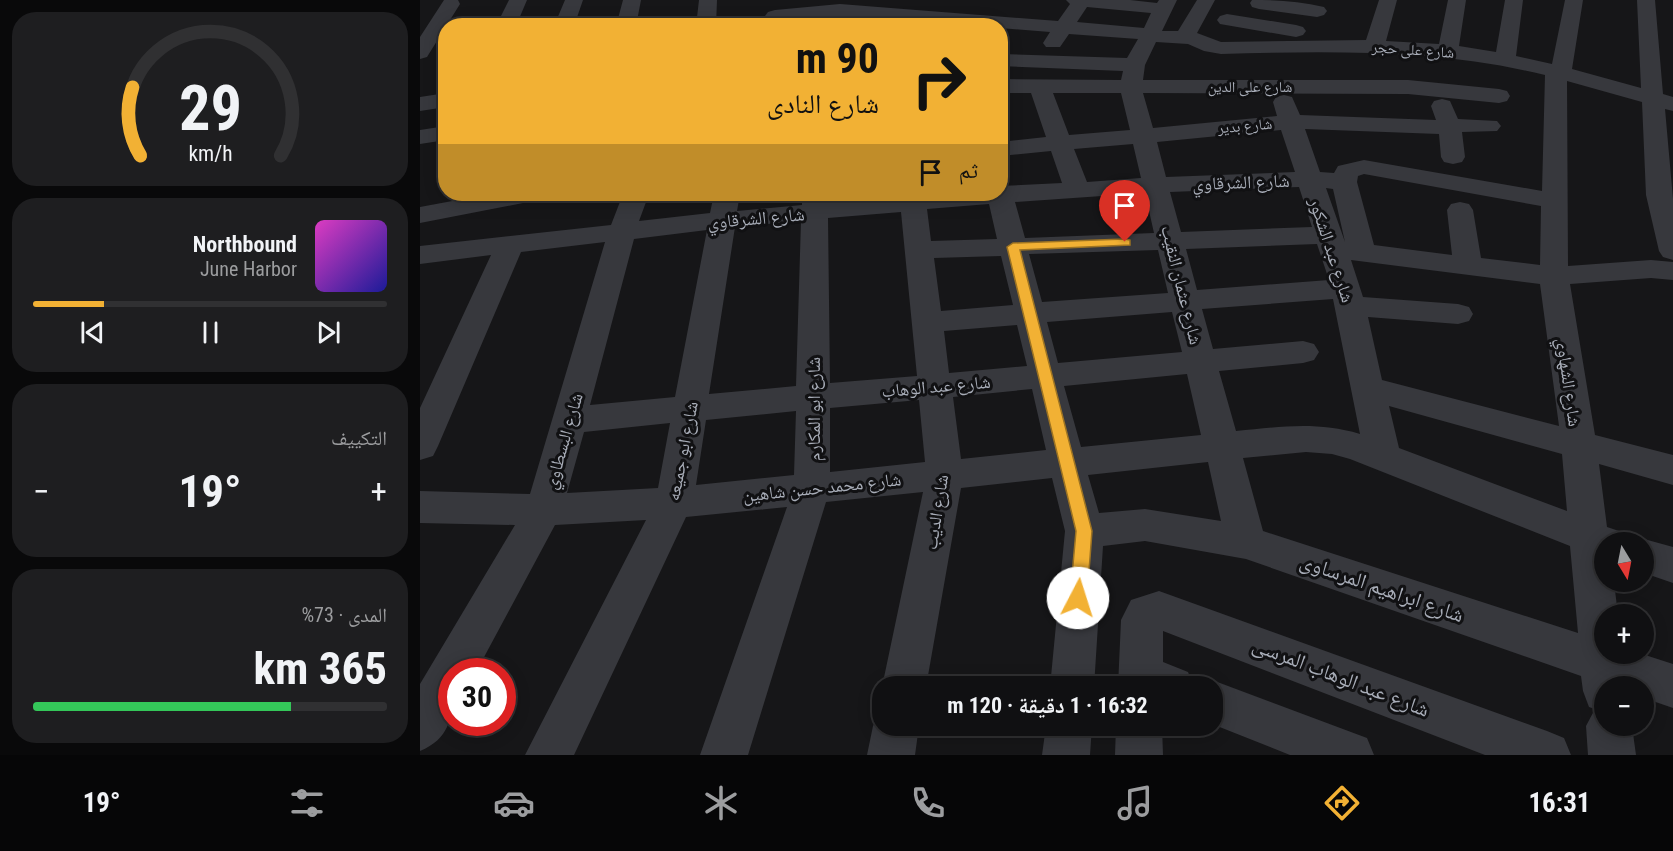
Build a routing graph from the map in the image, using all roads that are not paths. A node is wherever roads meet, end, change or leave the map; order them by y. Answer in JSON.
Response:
{"nodes":[{"id":1,"x":471,"y":0,"type":"edge"},
{"id":2,"x":518,"y":0,"type":"edge"},
{"id":3,"x":574,"y":0,"type":"edge"},
{"id":4,"x":632,"y":0,"type":"edge"},
{"id":5,"x":708,"y":0,"type":"edge"},
{"id":6,"x":967,"y":0,"type":"edge"},
{"id":7,"x":1075,"y":0,"type":"edge"},
{"id":8,"x":1082,"y":0,"type":"edge"},
{"id":9,"x":1206,"y":0,"type":"edge"},
{"id":10,"x":1243,"y":0,"type":"edge"},
{"id":11,"x":1388,"y":0,"type":"edge"},
{"id":12,"x":1457,"y":0,"type":"edge"},
{"id":13,"x":1514,"y":0,"type":"edge"},
{"id":14,"x":1574,"y":0,"type":"edge"},
{"id":15,"x":1646,"y":0,"type":"edge"},
{"id":16,"x":451,"y":4,"type":"junction"},
{"id":17,"x":842,"y":5,"type":"edge"},
{"id":18,"x":1319,"y":6,"type":"edge"},
{"id":19,"x":430,"y":8,"type":"dead end"},
{"id":20,"x":775,"y":14,"type":"edge"},
{"id":21,"x":442,"y":18,"type":"edge"},
{"id":22,"x":510,"y":18,"type":"edge"},
{"id":23,"x":567,"y":18,"type":"edge"},
{"id":24,"x":628,"y":18,"type":"edge"},
{"id":25,"x":707,"y":18,"type":"edge"},
{"id":26,"x":925,"y":18,"type":"edge"},
{"id":27,"x":953,"y":18,"type":"edge"},
{"id":28,"x":1158,"y":20,"type":"edge"},
{"id":29,"x":1227,"y":20,"type":"dead end"},
{"id":30,"x":438,"y":24,"type":"edge"},
{"id":31,"x":1008,"y":25,"type":"edge"},
{"id":32,"x":1064,"y":27,"type":"junction"},
{"id":33,"x":1184,"y":38,"type":"junction"},
{"id":34,"x":1303,"y":39,"type":"junction"},
{"id":35,"x":1374,"y":46,"type":"junction"},
{"id":36,"x":438,"y":47,"type":"edge"},
{"id":37,"x":1265,"y":47,"type":"junction"},
{"id":38,"x":1420,"y":49,"type":"junction"},
{"id":39,"x":421,"y":50,"type":"edge"},
{"id":40,"x":1448,"y":51,"type":"junction"},
{"id":41,"x":1008,"y":60,"type":"edge"},
{"id":42,"x":1040,"y":61,"type":"junction"},
{"id":43,"x":1505,"y":61,"type":"junction"},
{"id":44,"x":1650,"y":65,"type":"junction"},
{"id":45,"x":1673,"y":69,"type":"edge"},
{"id":46,"x":1559,"y":72,"type":"junction"},
{"id":47,"x":1132,"y":76,"type":"junction"},
{"id":48,"x":1008,"y":86,"type":"edge"},
{"id":49,"x":1278,"y":87,"type":"junction"},
{"id":50,"x":1037,"y":88,"type":"junction"},
{"id":51,"x":1436,"y":90,"type":"junction"},
{"id":52,"x":1499,"y":96,"type":"dead end"},
{"id":53,"x":438,"y":101,"type":"edge"},
{"id":54,"x":1662,"y":101,"type":"edge"},
{"id":55,"x":420,"y":104,"type":"edge"},
{"id":56,"x":1290,"y":122,"type":"junction"},
{"id":57,"x":1490,"y":126,"type":"dead end"},
{"id":58,"x":1450,"y":127,"type":"junction"},
{"id":59,"x":438,"y":135,"type":"edge"},
{"id":60,"x":1143,"y":135,"type":"junction"},
{"id":61,"x":420,"y":138,"type":"edge"},
{"id":62,"x":1060,"y":143,"type":"junction"},
{"id":63,"x":1008,"y":148,"type":"edge"},
{"id":64,"x":1454,"y":157,"type":"dead end"},
{"id":65,"x":1310,"y":179,"type":"junction"},
{"id":66,"x":1344,"y":182,"type":"junction"},
{"id":67,"x":1156,"y":185,"type":"junction"},
{"id":68,"x":1077,"y":190,"type":"junction"},
{"id":69,"x":1008,"y":194,"type":"edge"},
{"id":70,"x":478,"y":201,"type":"edge"},
{"id":71,"x":633,"y":201,"type":"edge"},
{"id":72,"x":854,"y":201,"type":"edge"},
{"id":73,"x":912,"y":201,"type":"edge"},
{"id":74,"x":1002,"y":201,"type":"edge"},
{"id":75,"x":1555,"y":201,"type":"junction"},
{"id":76,"x":815,"y":203,"type":"edge"},
{"id":77,"x":725,"y":207,"type":"edge"},
{"id":78,"x":1460,"y":210,"type":"dead end"},
{"id":79,"x":422,"y":218,"type":"edge"},
{"id":80,"x":622,"y":232,"type":"junction"},
{"id":81,"x":1170,"y":241,"type":"junction"},
{"id":82,"x":1331,"y":242,"type":"junction"},
{"id":83,"x":510,"y":244,"type":"junction"},
{"id":84,"x":1013,"y":247,"type":"junction"},
{"id":85,"x":918,"y":250,"type":"junction"},
{"id":86,"x":1673,"y":251,"type":"edge"},
{"id":87,"x":1362,"y":252,"type":"junction"},
{"id":88,"x":420,"y":255,"type":"edge"},
{"id":89,"x":1468,"y":265,"type":"junction"},
{"id":90,"x":1673,"y":271,"type":"edge"},
{"id":91,"x":1554,"y":276,"type":"junction"},
{"id":92,"x":1348,"y":297,"type":"junction"},
{"id":93,"x":1186,"y":302,"type":"junction"},
{"id":94,"x":1030,"y":314,"type":"junction"},
{"id":95,"x":1458,"y":314,"type":"dead end"},
{"id":96,"x":927,"y":322,"type":"junction"},
{"id":97,"x":1303,"y":352,"type":"dead end"},
{"id":98,"x":1201,"y":361,"type":"junction"},
{"id":99,"x":1045,"y":376,"type":"junction"},
{"id":100,"x":934,"y":386,"type":"junction"},
{"id":101,"x":1368,"y":388,"type":"junction"},
{"id":102,"x":813,"y":397,"type":"junction"},
{"id":103,"x":690,"y":409,"type":"junction"},
{"id":104,"x":569,"y":420,"type":"junction"},
{"id":105,"x":1579,"y":445,"type":"junction"},
{"id":106,"x":420,"y":446,"type":"edge"},
{"id":107,"x":1222,"y":446,"type":"junction"},
{"id":108,"x":1383,"y":458,"type":"junction"},
{"id":109,"x":1066,"y":462,"type":"junction"},
{"id":110,"x":1673,"y":470,"type":"edge"},
{"id":111,"x":945,"y":475,"type":"junction"},
{"id":112,"x":812,"y":489,"type":"junction"},
{"id":113,"x":674,"y":502,"type":"junction"},
{"id":114,"x":420,"y":507,"type":"edge"},
{"id":115,"x":544,"y":510,"type":"junction"},
{"id":116,"x":1084,"y":531,"type":"junction"},
{"id":117,"x":1595,"y":532,"type":"edge"},
{"id":118,"x":1594,"y":539,"type":"edge"},
{"id":119,"x":1246,"y":542,"type":"junction"},
{"id":120,"x":1654,"y":559,"type":"edge"},
{"id":121,"x":1673,"y":565,"type":"edge"},
{"id":122,"x":1599,"y":592,"type":"edge"},
{"id":123,"x":460,"y":658,"type":"edge"},
{"id":124,"x":906,"y":676,"type":"edge"},
{"id":125,"x":1073,"y":676,"type":"edge"},
{"id":126,"x":1150,"y":676,"type":"edge"},
{"id":127,"x":1603,"y":676,"type":"edge"},
{"id":128,"x":1654,"y":683,"type":"edge"},
{"id":129,"x":1673,"y":686,"type":"edge"},
{"id":130,"x":438,"y":696,"type":"edge"},
{"id":131,"x":1223,"y":706,"type":"edge"},
{"id":132,"x":420,"y":728,"type":"edge"},
{"id":133,"x":894,"y":736,"type":"edge"},
{"id":134,"x":1067,"y":736,"type":"edge"},
{"id":135,"x":1139,"y":736,"type":"edge"},
{"id":136,"x":1610,"y":736,"type":"edge"},
{"id":137,"x":549,"y":755,"type":"edge"},
{"id":138,"x":724,"y":755,"type":"edge"},
{"id":139,"x":891,"y":755,"type":"edge"},
{"id":140,"x":1066,"y":755,"type":"edge"},
{"id":141,"x":1138,"y":755,"type":"edge"},
{"id":142,"x":1350,"y":755,"type":"edge"},
{"id":143,"x":1548,"y":755,"type":"edge"},
{"id":144,"x":1612,"y":755,"type":"edge"}],
"edges":[{"from":1,"to":16,"type":"street"},
{"from":2,"to":22,"type":"street"},
{"from":3,"to":23,"type":"street"},
{"from":4,"to":24,"type":"street"},
{"from":5,"to":25,"type":"street"},
{"from":6,"to":27,"type":"street"},
{"from":7,"to":8,"type":"street"},
{"from":8,"to":28,"type":"street"},
{"from":8,"to":32,"type":"street"},
{"from":9,"to":33,"type":"street"},
{"from":10,"to":18,"type":"street"},
{"from":11,"to":35,"type":"street"},
{"from":12,"to":40,"type":"street"},
{"from":13,"to":43,"type":"street"},
{"from":14,"to":46,"type":"street","name":"شارع الشهاوي"},
{"from":15,"to":44,"type":"street"},
{"from":16,"to":19,"type":"street"},
{"from":16,"to":21,"type":"street"},
{"from":17,"to":20,"type":"street"},
{"from":17,"to":26,"type":"street"},
{"from":18,"to":34,"type":"street"},
{"from":28,"to":32,"type":"street"},
{"from":28,"to":33,"type":"street","name":"شارع على حجر"},
{"from":28,"to":47,"type":"street"},
{"from":29,"to":34,"type":"street"},
{"from":30,"to":39,"type":"street"},
{"from":31,"to":32,"type":"street"},
{"from":32,"to":42,"type":"street"},
{"from":33,"to":37,"type":"street","name":"شارع على حجر"},
{"from":34,"to":35,"type":"street","name":"شارع على حجر"},
{"from":34,"to":37,"type":"street","name":"شارع على حجر"},
{"from":35,"to":38,"type":"street","name":"شارع على حجر"},
{"from":36,"to":39,"type":"street"},
{"from":37,"to":49,"type":"street","name":"شارع عبد الشكور"},
{"from":38,"to":40,"type":"street","name":"شارع على حجر"},
{"from":38,"to":51,"type":"street"},
{"from":40,"to":43,"type":"street","name":"شارع على حجر"},
{"from":41,"to":42,"type":"street"},
{"from":42,"to":47,"type":"street"},
{"from":42,"to":50,"type":"street"},
{"from":43,"to":46,"type":"street","name":"شارع على حجر"},
{"from":44,"to":45,"type":"street"},
{"from":44,"to":54,"type":"street"},
{"from":46,"to":54,"type":"street","name":"شارع على حجر"},
{"from":46,"to":75,"type":"street","name":"شارع الشهاوي"},
{"from":47,"to":49,"type":"street","name":"شارع على الدين"},
{"from":47,"to":50,"type":"street","name":"شارع على الدين"},
{"from":47,"to":60,"type":"street","name":"شارع عثمان النقيب"},
{"from":48,"to":50,"type":"street","name":"شارع على الدين"},
{"from":49,"to":51,"type":"street","name":"شارع على الدين"},
{"from":49,"to":56,"type":"street","name":"شارع عبد الشكور"},
{"from":50,"to":62,"type":"street"},
{"from":51,"to":52,"type":"street","name":"شارع على الدين"},
{"from":51,"to":58,"type":"street"},
{"from":53,"to":55,"type":"street"},
{"from":54,"to":86,"type":"street"},
{"from":56,"to":58,"type":"street","name":"شارع بدير"},
{"from":56,"to":60,"type":"street","name":"شارع بدير"},
{"from":56,"to":65,"type":"street","name":"شارع عبد الشكور"},
{"from":57,"to":58,"type":"street","name":"شارع بدير"},
{"from":58,"to":64,"type":"street"},
{"from":59,"to":61,"type":"street"},
{"from":60,"to":62,"type":"street","name":"شارع بدير"},
{"from":60,"to":67,"type":"street","name":"شارع عثمان النقيب"},
{"from":62,"to":63,"type":"street","name":"شارع بدير"},
{"from":62,"to":68,"type":"street"},
{"from":65,"to":66,"type":"street","name":"شارع الشرقاوي"},
{"from":65,"to":67,"type":"street","name":"شارع الشرقاوي"},
{"from":65,"to":82,"type":"street","name":"شارع عبد الشكور"},
{"from":66,"to":75,"type":"street"},
{"from":66,"to":87,"type":"street"},
{"from":67,"to":68,"type":"street","name":"شارع الشرقاوي"},
{"from":67,"to":81,"type":"street","name":"شارع عثمان النقيب"},
{"from":68,"to":69,"type":"street","name":"شارع الشرقاوي"},
{"from":70,"to":79,"type":"street"},
{"from":71,"to":80,"type":"street","name":"شارع البسطاوي"},
{"from":72,"to":76,"type":"street","name":"شارع الشرقاوي"},
{"from":73,"to":85,"type":"street","name":"شارع الديب"},
{"from":74,"to":84,"type":"street"},
{"from":75,"to":91,"type":"street","name":"شارع الشهاوي"},
{"from":76,"to":77,"type":"street","name":"شارع الشرقاوي"},
{"from":76,"to":102,"type":"street","name":"شارع ابو المكارم"},
{"from":77,"to":80,"type":"street","name":"شارع الشرقاوي"},
{"from":77,"to":103,"type":"street","name":"شارع ابو جميعه"},
{"from":78,"to":89,"type":"street"},
{"from":80,"to":83,"type":"street","name":"شارع الشرقاوي"},
{"from":80,"to":104,"type":"street","name":"شارع البسطاوي"},
{"from":81,"to":82,"type":"street"},
{"from":81,"to":84,"type":"street"},
{"from":81,"to":93,"type":"street","name":"شارع عثمان النقيب"},
{"from":82,"to":87,"type":"street"},
{"from":82,"to":92,"type":"street","name":"شارع عبد الشكور"},
{"from":83,"to":88,"type":"street","name":"شارع الشرقاوي"},
{"from":83,"to":106,"type":"street"},
{"from":84,"to":85,"type":"street"},
{"from":84,"to":94,"type":"street"},
{"from":85,"to":96,"type":"street","name":"شارع الديب"},
{"from":87,"to":89,"type":"street"},
{"from":89,"to":91,"type":"street"},
{"from":90,"to":91,"type":"street"},
{"from":91,"to":105,"type":"street","name":"شارع الشهاوي"},
{"from":92,"to":93,"type":"street"},
{"from":92,"to":95,"type":"street"},
{"from":92,"to":101,"type":"street","name":"شارع عبد الشكور"},
{"from":93,"to":94,"type":"street"},
{"from":93,"to":98,"type":"street","name":"شارع عثمان النقيب"},
{"from":94,"to":96,"type":"street"},
{"from":94,"to":99,"type":"street"},
{"from":96,"to":100,"type":"street","name":"شارع الديب"},
{"from":97,"to":98,"type":"street","name":"شارع عبد الوهاب"},
{"from":98,"to":99,"type":"street","name":"شارع عبد الوهاب"},
{"from":98,"to":107,"type":"street","name":"شارع عثمان النقيب"},
{"from":99,"to":100,"type":"street","name":"شارع عبد الوهاب"},
{"from":99,"to":109,"type":"street"},
{"from":100,"to":102,"type":"street","name":"شارع عبد الوهاب"},
{"from":100,"to":111,"type":"street","name":"شارع الديب"},
{"from":101,"to":105,"type":"street"},
{"from":101,"to":108,"type":"street","name":"شارع عبد الشكور"},
{"from":102,"to":103,"type":"street","name":"شارع عبد الوهاب"},
{"from":102,"to":112,"type":"street","name":"شارع ابو المكارم"},
{"from":103,"to":104,"type":"street","name":"شارع عبد الوهاب"},
{"from":103,"to":113,"type":"street","name":"شارع ابو جميعه"},
{"from":104,"to":115,"type":"street","name":"شارع البسطاوي"},
{"from":105,"to":110,"type":"street"},
{"from":105,"to":117,"type":"street","name":"شارع الشهاوي"},
{"from":107,"to":108,"type":"street","name":"شارع محمد حسن شاهين"},
{"from":107,"to":109,"type":"street","name":"شارع محمد حسن شاهين"},
{"from":107,"to":119,"type":"street","name":"شارع عثمان النقيب"},
{"from":108,"to":118,"type":"street","name":"شارع محمد حسن شاهين"},
{"from":109,"to":111,"type":"street","name":"شارع محمد حسن شاهين"},
{"from":109,"to":116,"type":"street"},
{"from":111,"to":112,"type":"street","name":"شارع محمد حسن شاهين"},
{"from":111,"to":124,"type":"street","name":"شارع الديب"},
{"from":112,"to":113,"type":"street","name":"شارع محمد حسن شاهين"},
{"from":112,"to":138,"type":"street","name":"شارع ابو المكارم"},
{"from":113,"to":115,"type":"street","name":"شارع محمد حسن شاهين"},
{"from":113,"to":137,"type":"street","name":"شارع ابو جميعه"},
{"from":114,"to":115,"type":"street","name":"شارع محمد حسن شاهين"},
{"from":115,"to":123,"type":"street","name":"شارع البسطاوي"},
{"from":116,"to":119,"type":"street","name":"شارع ابراهيم المرساوى"},
{"from":116,"to":125,"type":"street"},
{"from":119,"to":127,"type":"street","name":"شارع ابراهيم المرساوى"},
{"from":120,"to":121,"type":"street"},
{"from":122,"to":127,"type":"street","name":"شارع الشهاوي"},
{"from":126,"to":143,"type":"street","name":"شارع عبد الوهاب المرسى"},
{"from":128,"to":129,"type":"street","name":"شارع ابراهيم المرساوى"},
{"from":130,"to":132,"type":"street","name":"شارع البسطاوي"},
{"from":131,"to":142,"type":"street"},
{"from":133,"to":139,"type":"street"},
{"from":134,"to":140,"type":"street"},
{"from":135,"to":141,"type":"street"},
{"from":136,"to":144,"type":"street"}]}
